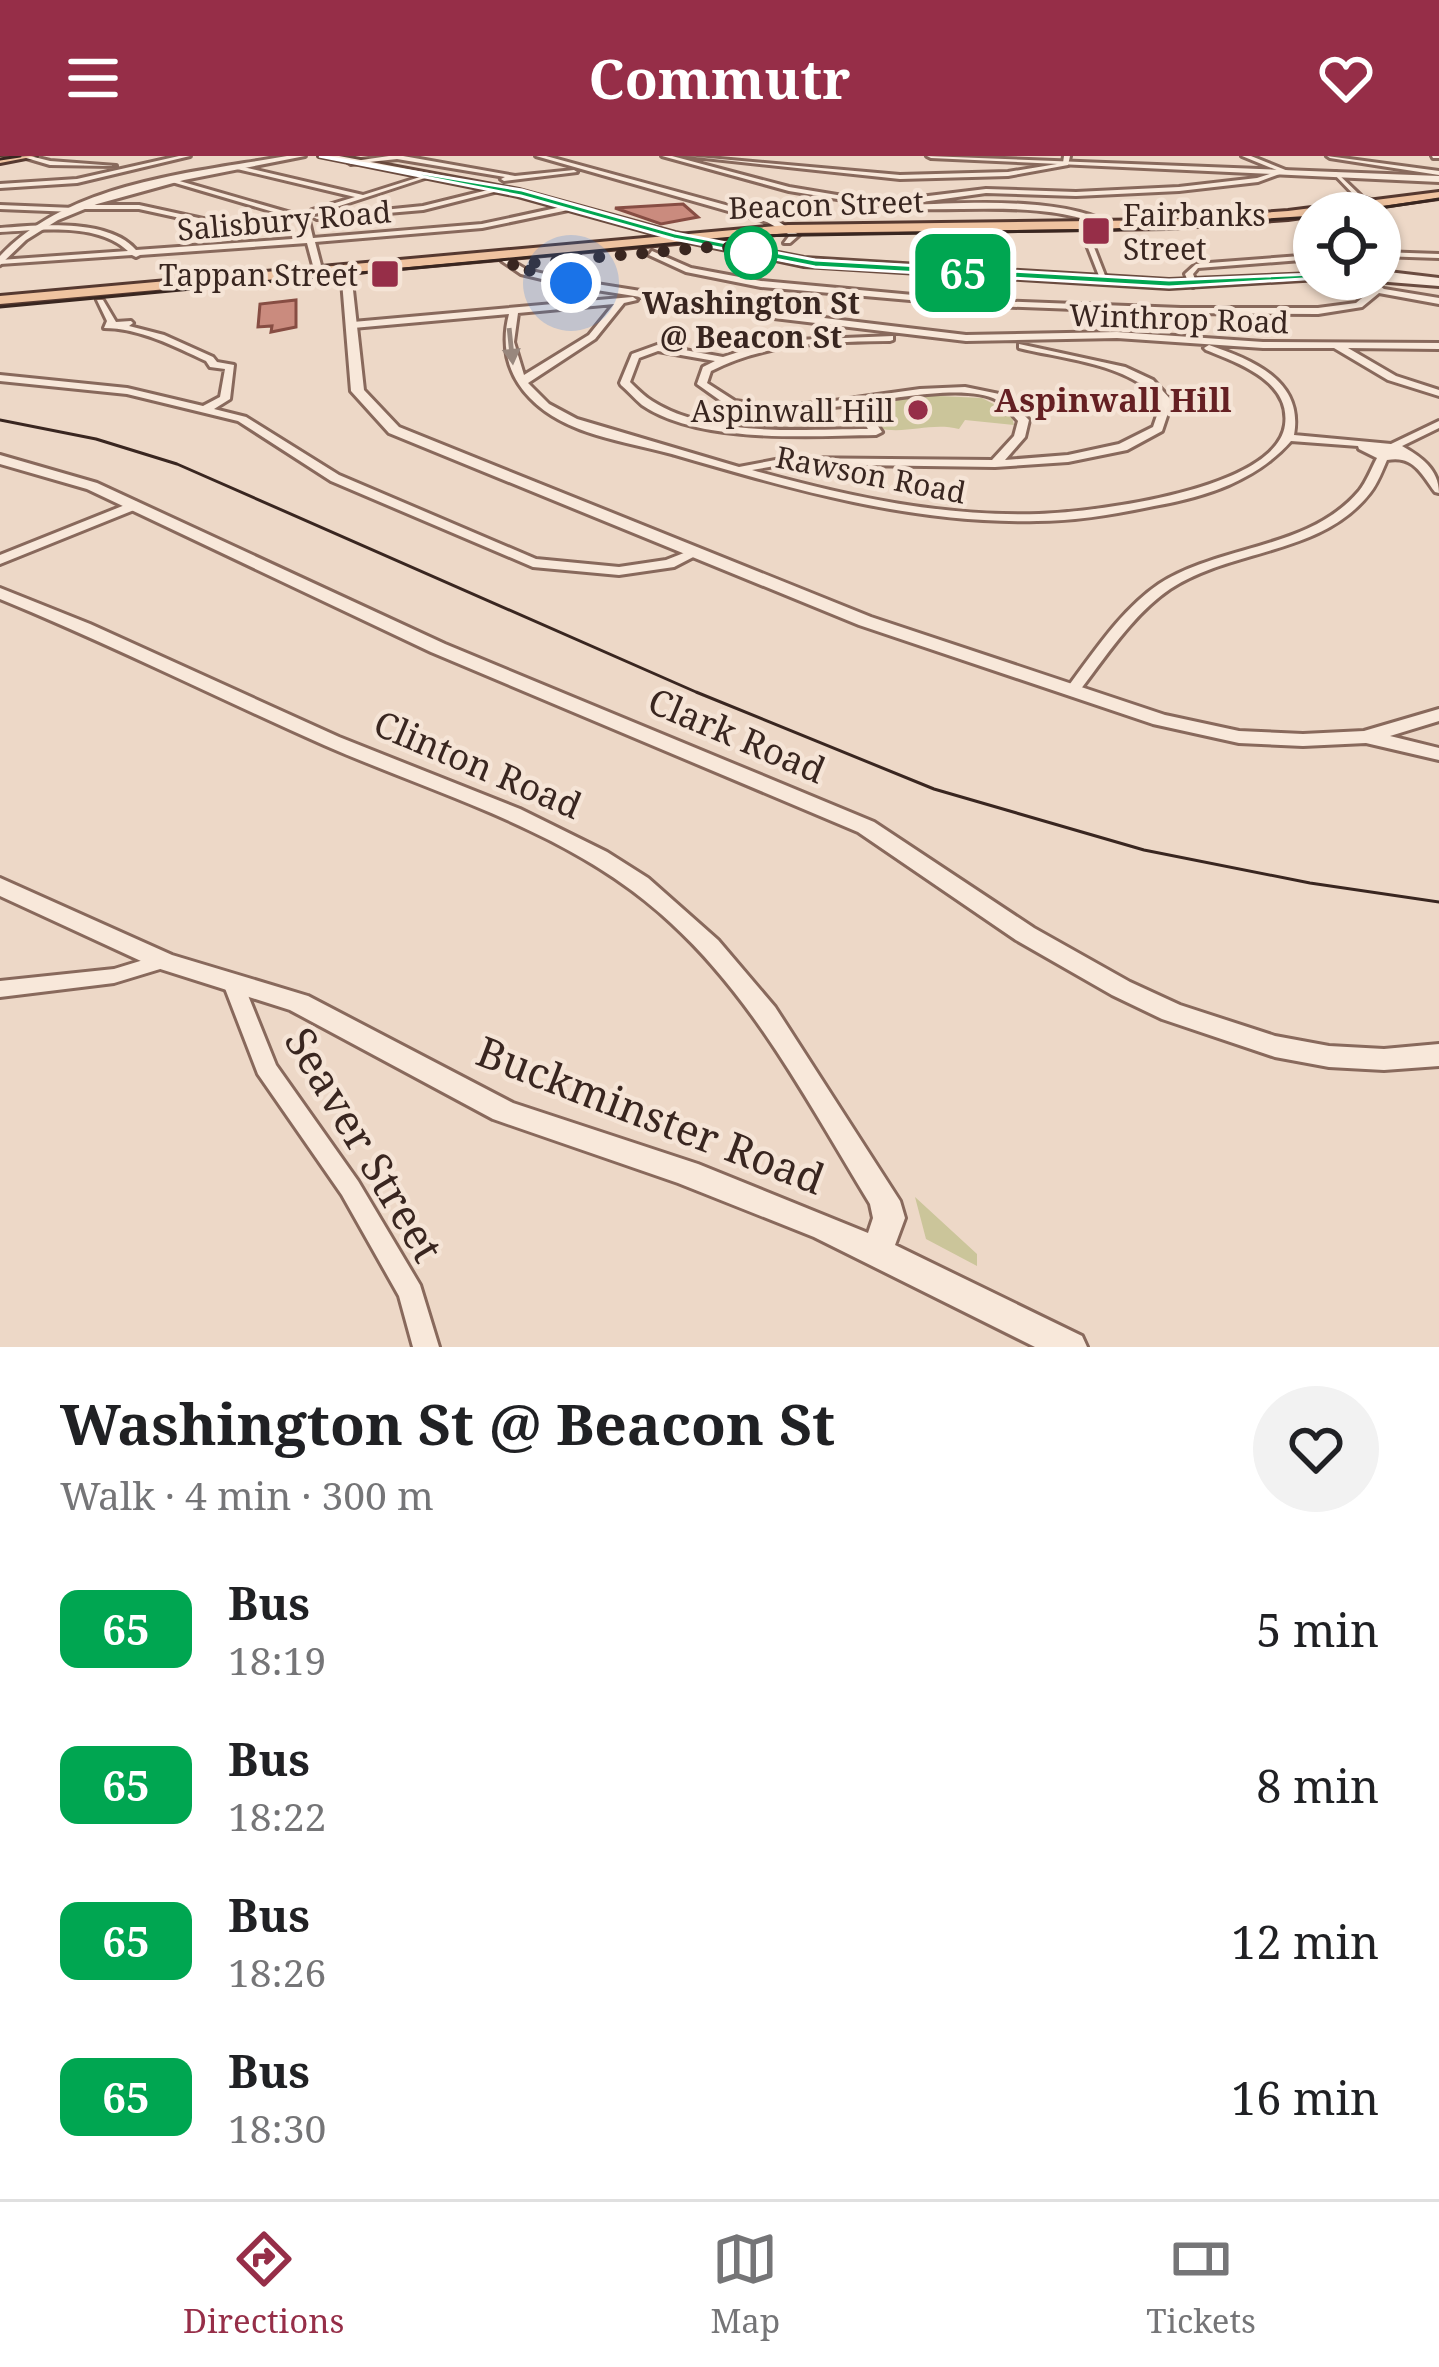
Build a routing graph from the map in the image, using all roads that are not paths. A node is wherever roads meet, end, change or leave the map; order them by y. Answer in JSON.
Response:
{"nodes":[{"id":1,"x":41,"y":156,"type":"edge"},
{"id":2,"x":187,"y":156,"type":"edge"},
{"id":3,"x":301,"y":156,"type":"edge"},
{"id":4,"x":325,"y":156,"type":"edge"},
{"id":5,"x":539,"y":156,"type":"edge"},
{"id":6,"x":665,"y":156,"type":"edge"},
{"id":7,"x":688,"y":156,"type":"edge"},
{"id":8,"x":931,"y":156,"type":"edge"},
{"id":9,"x":1246,"y":156,"type":"edge"},
{"id":10,"x":1330,"y":156,"type":"edge"},
{"id":11,"x":29,"y":157,"type":"edge"},
{"id":12,"x":397,"y":158,"type":"edge"},
{"id":13,"x":1068,"y":158,"type":"edge"},
{"id":14,"x":0,"y":161,"type":"edge"},
{"id":15,"x":351,"y":162,"type":"junction"},
{"id":16,"x":145,"y":166,"type":"junction"},
{"id":17,"x":239,"y":168,"type":"junction"},
{"id":18,"x":586,"y":170,"type":"junction"},
{"id":19,"x":1285,"y":171,"type":"junction"},
{"id":20,"x":1334,"y":173,"type":"junction"},
{"id":21,"x":196,"y":176,"type":"junction"},
{"id":22,"x":512,"y":176,"type":"junction"},
{"id":23,"x":1439,"y":176,"type":"edge"},
{"id":24,"x":425,"y":177,"type":"junction"},
{"id":25,"x":174,"y":181,"type":"junction"},
{"id":26,"x":483,"y":186,"type":"junction"},
{"id":27,"x":0,"y":187,"type":"edge"},
{"id":28,"x":500,"y":189,"type":"junction"},
{"id":29,"x":1356,"y":192,"type":"edge"},
{"id":30,"x":1439,"y":195,"type":"edge"},
{"id":31,"x":360,"y":196,"type":"junction"},
{"id":32,"x":877,"y":204,"type":"junction"},
{"id":33,"x":1401,"y":204,"type":"edge"},
{"id":34,"x":0,"y":207,"type":"edge"},
{"id":35,"x":570,"y":207,"type":"junction"},
{"id":36,"x":1439,"y":207,"type":"edge"},
{"id":37,"x":78,"y":208,"type":"junction"},
{"id":38,"x":1401,"y":209,"type":"edge"},
{"id":39,"x":1293,"y":215,"type":"edge"},
{"id":40,"x":304,"y":218,"type":"junction"},
{"id":41,"x":1293,"y":225,"type":"edge"},
{"id":42,"x":1110,"y":226,"type":"junction"},
{"id":43,"x":38,"y":228,"type":"junction"},
{"id":44,"x":0,"y":230,"type":"edge"},
{"id":45,"x":817,"y":233,"type":"junction"},
{"id":46,"x":787,"y":235,"type":"junction"},
{"id":47,"x":1086,"y":237,"type":"junction"},
{"id":48,"x":685,"y":238,"type":"junction"},
{"id":49,"x":310,"y":242,"type":"junction"},
{"id":50,"x":722,"y":246,"type":"junction"},
{"id":51,"x":652,"y":253,"type":"junction"},
{"id":52,"x":136,"y":255,"type":"junction"},
{"id":53,"x":1401,"y":255,"type":"edge"},
{"id":54,"x":1439,"y":256,"type":"edge"},
{"id":55,"x":1293,"y":259,"type":"edge"},
{"id":56,"x":514,"y":260,"type":"junction"},
{"id":57,"x":0,"y":261,"type":"edge"},
{"id":58,"x":319,"y":273,"type":"junction"},
{"id":59,"x":1401,"y":278,"type":"edge"},
{"id":60,"x":1293,"y":279,"type":"edge"},
{"id":61,"x":296,"y":281,"type":"junction"},
{"id":62,"x":347,"y":281,"type":"junction"},
{"id":63,"x":1105,"y":281,"type":"junction"},
{"id":64,"x":1439,"y":282,"type":"edge"},
{"id":65,"x":1193,"y":284,"type":"junction"},
{"id":66,"x":1401,"y":288,"type":"edge"},
{"id":67,"x":657,"y":297,"type":"junction"},
{"id":68,"x":0,"y":300,"type":"edge"},
{"id":69,"x":1370,"y":300,"type":"edge"},
{"id":70,"x":621,"y":301,"type":"junction"},
{"id":71,"x":1439,"y":301,"type":"edge"},
{"id":72,"x":100,"y":302,"type":"junction"},
{"id":73,"x":0,"y":310,"type":"edge"},
{"id":74,"x":514,"y":310,"type":"junction"},
{"id":75,"x":353,"y":325,"type":"junction"},
{"id":76,"x":932,"y":334,"type":"junction"},
{"id":77,"x":983,"y":339,"type":"junction"},
{"id":78,"x":1193,"y":341,"type":"junction"},
{"id":79,"x":1337,"y":346,"type":"junction"},
{"id":80,"x":1439,"y":346,"type":"edge"},
{"id":81,"x":724,"y":360,"type":"junction"},
{"id":82,"x":0,"y":377,"type":"edge"},
{"id":83,"x":523,"y":380,"type":"junction"},
{"id":84,"x":1439,"y":393,"type":"edge"},
{"id":85,"x":857,"y":403,"type":"junction"},
{"id":86,"x":206,"y":409,"type":"junction"},
{"id":87,"x":1439,"y":424,"type":"edge"},
{"id":88,"x":1288,"y":437,"type":"junction"},
{"id":89,"x":1363,"y":447,"type":"junction"},
{"id":90,"x":1400,"y":450,"type":"junction"},
{"id":91,"x":1383,"y":457,"type":"junction"},
{"id":92,"x":0,"y":459,"type":"edge"},
{"id":93,"x":995,"y":464,"type":"junction"},
{"id":94,"x":740,"y":471,"type":"junction"},
{"id":95,"x":1439,"y":489,"type":"edge"},
{"id":96,"x":135,"y":505,"type":"junction"},
{"id":97,"x":694,"y":553,"type":"junction"},
{"id":98,"x":0,"y":560,"type":"edge"},
{"id":99,"x":0,"y":592,"type":"edge"},
{"id":100,"x":1072,"y":691,"type":"junction"},
{"id":101,"x":1439,"y":715,"type":"edge"},
{"id":102,"x":1365,"y":737,"type":"junction"},
{"id":103,"x":1439,"y":754,"type":"edge"},
{"id":104,"x":0,"y":886,"type":"edge"},
{"id":105,"x":164,"y":962,"type":"junction"},
{"id":106,"x":233,"y":983,"type":"junction"},
{"id":107,"x":0,"y":989,"type":"edge"},
{"id":108,"x":1439,"y":1055,"type":"edge"},
{"id":109,"x":877,"y":1250,"type":"junction"},
{"id":110,"x":426,"y":1347,"type":"edge"},
{"id":111,"x":1070,"y":1347,"type":"edge"}],
"edges":[{"from":1,"to":11,"type":"street"},
{"from":2,"to":16,"type":"street"},
{"from":3,"to":17,"type":"street"},
{"from":4,"to":15,"type":"main road"},
{"from":5,"to":18,"type":"street"},
{"from":6,"to":32,"type":"street"},
{"from":7,"to":13,"type":"street"},
{"from":8,"to":13,"type":"street"},
{"from":9,"to":19,"type":"street"},
{"from":10,"to":23,"type":"street"},
{"from":11,"to":14,"type":"main road"},
{"from":11,"to":16,"type":"street"},
{"from":12,"to":15,"type":"street"},
{"from":12,"to":22,"type":"street"},
{"from":13,"to":19,"type":"street"},
{"from":15,"to":24,"type":"main road"},
{"from":16,"to":21,"type":"street"},
{"from":16,"to":27,"type":"street"},
{"from":17,"to":21,"type":"street"},
{"from":17,"to":31,"type":"street"},
{"from":18,"to":22,"type":"street"},
{"from":18,"to":46,"type":"street"},
{"from":19,"to":20,"type":"street"},
{"from":19,"to":32,"type":"street"},
{"from":20,"to":23,"type":"street"},
{"from":20,"to":29,"type":"street"},
{"from":21,"to":25,"type":"street"},
{"from":22,"to":26,"type":"street"},
{"from":24,"to":26,"type":"main road"},
{"from":24,"to":31,"type":"street"},
{"from":25,"to":37,"type":"street"},
{"from":25,"to":40,"type":"street"},
{"from":26,"to":28,"type":"main road"},
{"from":28,"to":35,"type":"main road"},
{"from":28,"to":40,"type":"street"},
{"from":30,"to":33,"type":"main road","name":"Beacon Street"},
{"from":31,"to":40,"type":"street"},
{"from":32,"to":42,"type":"street"},
{"from":34,"to":37,"type":"street"},
{"from":35,"to":48,"type":"main road"},
{"from":35,"to":49,"type":"street","name":"Salisbury Road"},
{"from":36,"to":38,"type":"main road","name":"Beacon Street"},
{"from":37,"to":40,"type":"street"},
{"from":37,"to":43,"type":"street"},
{"from":39,"to":42,"type":"main road","name":"Beacon Street"},
{"from":40,"to":49,"type":"street"},
{"from":41,"to":47,"type":"main road","name":"Beacon Street"},
{"from":42,"to":45,"type":"main road","name":"Beacon Street"},
{"from":43,"to":44,"type":"street"},
{"from":43,"to":52,"type":"street"},
{"from":43,"to":57,"type":"street"},
{"from":45,"to":46,"type":"main road","name":"Beacon Street"},
{"from":45,"to":47,"type":"main road","name":"Beacon Street"},
{"from":46,"to":48,"type":"main road","name":"Beacon Street"},
{"from":46,"to":50,"type":"main road","name":"Beacon Street"},
{"from":47,"to":63,"type":"street"},
{"from":48,"to":50,"type":"main road"},
{"from":48,"to":56,"type":"main road","name":"Beacon Street"},
{"from":49,"to":52,"type":"street","name":"Salisbury Road"},
{"from":49,"to":58,"type":"street"},
{"from":50,"to":51,"type":"main road","name":"Beacon Street"},
{"from":50,"to":63,"type":"main road"},
{"from":51,"to":56,"type":"main road","name":"Beacon Street"},
{"from":51,"to":69,"type":"street"},
{"from":52,"to":57,"type":"street","name":"Salisbury Road"},
{"from":53,"to":54,"type":"street"},
{"from":55,"to":65,"type":"street"},
{"from":56,"to":58,"type":"main road","name":"Beacon Street"},
{"from":56,"to":62,"type":"main road","name":"Beacon Street"},
{"from":56,"to":67,"type":"street","name":"Winthrop Road"},
{"from":58,"to":61,"type":"main road","name":"Beacon Street"},
{"from":59,"to":64,"type":"main road"},
{"from":60,"to":65,"type":"main road"},
{"from":61,"to":62,"type":"main road","name":"Beacon Street"},
{"from":61,"to":68,"type":"main road","name":"Beacon Street"},
{"from":61,"to":72,"type":"main road","name":"Beacon Street"},
{"from":62,"to":75,"type":"street"},
{"from":63,"to":65,"type":"main road"},
{"from":66,"to":71,"type":"street"},
{"from":67,"to":70,"type":"street"},
{"from":67,"to":76,"type":"street","name":"Winthrop Road"},
{"from":70,"to":74,"type":"street"},
{"from":70,"to":83,"type":"street"},
{"from":72,"to":73,"type":"main road","name":"Beacon Street"},
{"from":72,"to":86,"type":"street"},
{"from":74,"to":75,"type":"street"},
{"from":74,"to":83,"type":"street","one_way":true},
{"from":75,"to":97,"type":"street"},
{"from":76,"to":77,"type":"street","name":"Winthrop Road"},
{"from":76,"to":81,"type":"street"},
{"from":77,"to":78,"type":"street","name":"Winthrop Road"},
{"from":77,"to":93,"type":"street"},
{"from":78,"to":79,"type":"street","name":"Winthrop Road"},
{"from":78,"to":88,"type":"street"},
{"from":79,"to":80,"type":"street","name":"Winthrop Road"},
{"from":79,"to":84,"type":"street"},
{"from":81,"to":85,"type":"street"},
{"from":81,"to":85,"type":"street"},
{"from":82,"to":86,"type":"street"},
{"from":83,"to":94,"type":"street","name":"Rawson Road"},
{"from":85,"to":93,"type":"street"},
{"from":86,"to":97,"type":"street"},
{"from":87,"to":90,"type":"street"},
{"from":88,"to":89,"type":"street"},
{"from":88,"to":94,"type":"street","name":"Rawson Road"},
{"from":89,"to":90,"type":"street"},
{"from":89,"to":91,"type":"street"},
{"from":90,"to":91,"type":"street"},
{"from":90,"to":95,"type":"street"},
{"from":91,"to":100,"type":"street"},
{"from":92,"to":96,"type":"street","name":"Clark Road"},
{"from":93,"to":94,"type":"street"},
{"from":96,"to":98,"type":"street"},
{"from":96,"to":108,"type":"street","name":"Clark Road"},
{"from":97,"to":100,"type":"street"},
{"from":99,"to":109,"type":"street","name":"Clinton Road"},
{"from":100,"to":102,"type":"street"},
{"from":101,"to":102,"type":"street"},
{"from":102,"to":103,"type":"street"},
{"from":104,"to":105,"type":"street","name":"Buckminster Road"},
{"from":105,"to":106,"type":"street","name":"Buckminster Road"},
{"from":105,"to":107,"type":"street"},
{"from":106,"to":109,"type":"street","name":"Buckminster Road"},
{"from":106,"to":110,"type":"street","name":"Seaver Street"},
{"from":109,"to":111,"type":"street","name":"Buckminster Road"}]}
